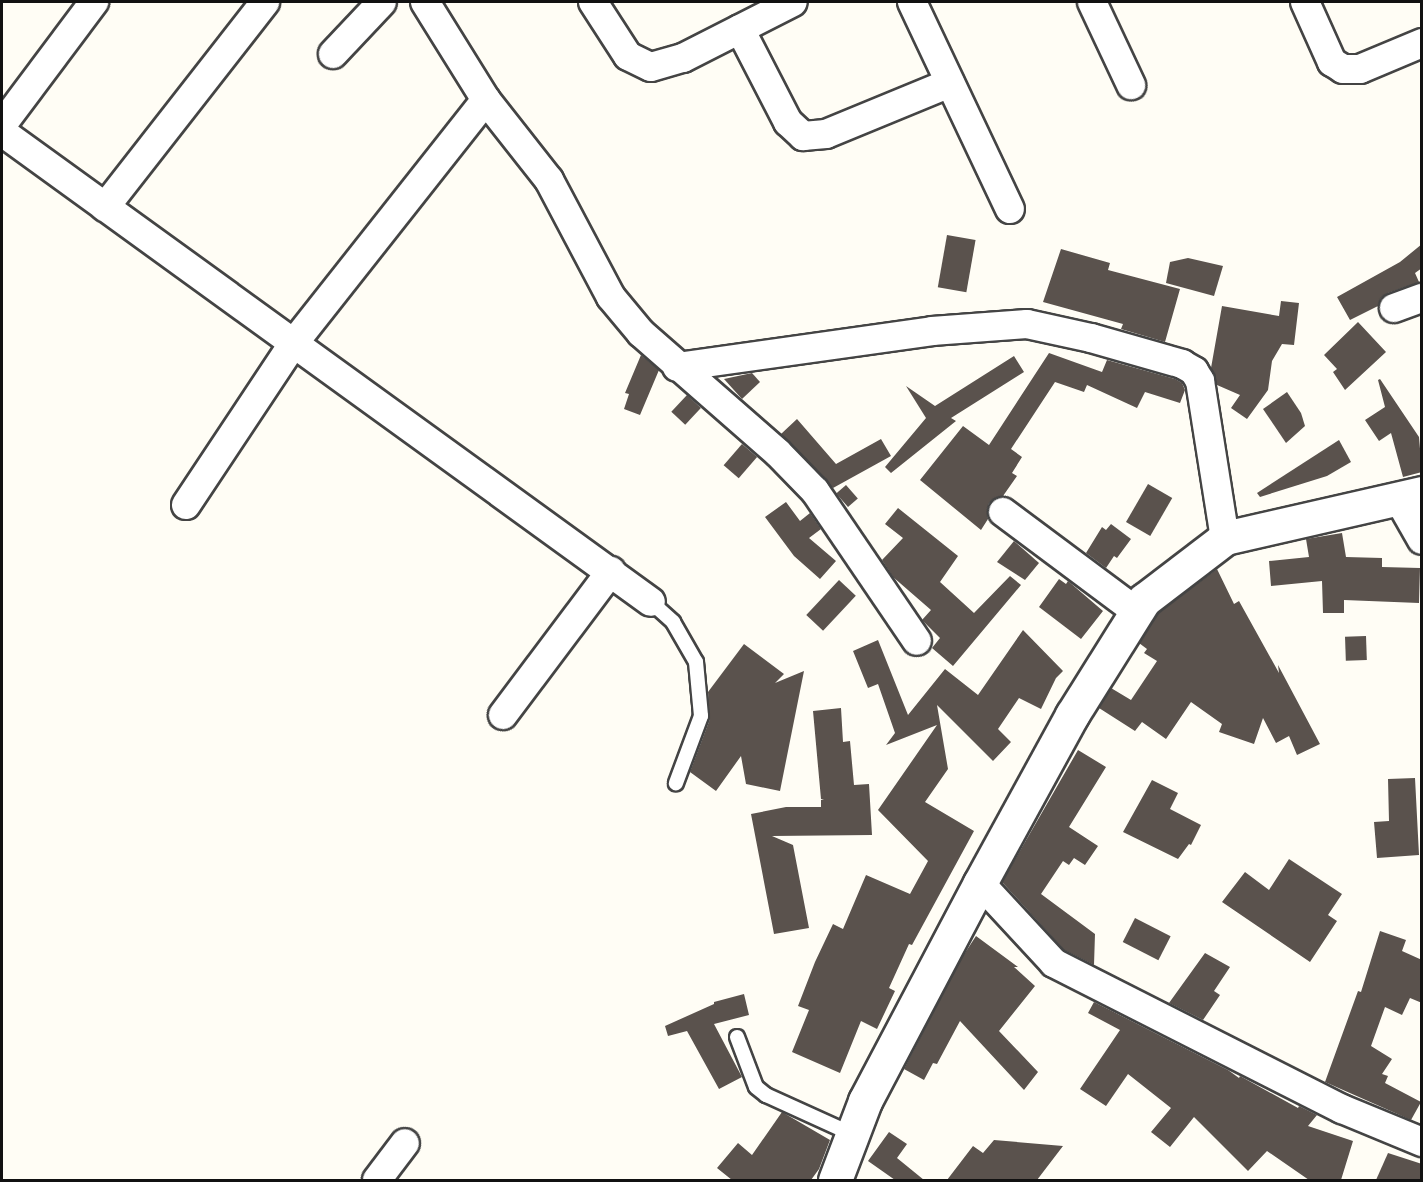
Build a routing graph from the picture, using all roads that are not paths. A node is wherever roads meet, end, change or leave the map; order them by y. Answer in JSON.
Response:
{"nodes":[{"id":1,"x":94,"y":2,"type":"edge"},
{"id":2,"x":265,"y":2,"type":"edge"},
{"id":3,"x":382,"y":2,"type":"edge"},
{"id":4,"x":425,"y":2,"type":"edge"},
{"id":5,"x":593,"y":2,"type":"edge"},
{"id":6,"x":793,"y":2,"type":"edge"},
{"id":7,"x":912,"y":2,"type":"edge"},
{"id":8,"x":1092,"y":2,"type":"edge"},
{"id":9,"x":1305,"y":2,"type":"edge"},
{"id":10,"x":740,"y":29,"type":"junction"},
{"id":11,"x":1422,"y":43,"type":"edge"},
{"id":12,"x":333,"y":54,"type":"dead end"},
{"id":13,"x":950,"y":83,"type":"junction"},
{"id":14,"x":1131,"y":85,"type":"dead end"},
{"id":15,"x":486,"y":100,"type":"junction"},
{"id":16,"x":2,"y":125,"type":"edge"},
{"id":17,"x":2,"y":132,"type":"edge"},
{"id":18,"x":105,"y":207,"type":"junction"},
{"id":19,"x":1010,"y":209,"type":"dead end"},
{"id":20,"x":1422,"y":298,"type":"edge"},
{"id":21,"x":1394,"y":308,"type":"dead end"},
{"id":22,"x":293,"y":344,"type":"junction"},
{"id":23,"x":677,"y":367,"type":"junction"},
{"id":24,"x":1410,"y":496,"type":"edge"},
{"id":25,"x":186,"y":505,"type":"dead end"},
{"id":26,"x":1003,"y":512,"type":"dead end"},
{"id":27,"x":1225,"y":538,"type":"junction"},
{"id":28,"x":1422,"y":540,"type":"edge"},
{"id":29,"x":611,"y":571,"type":"junction"},
{"id":30,"x":651,"y":602,"type":"joint"},
{"id":31,"x":1137,"y":612,"type":"junction"},
{"id":32,"x":917,"y":642,"type":"dead end"},
{"id":33,"x":503,"y":715,"type":"dead end"},
{"id":34,"x":676,"y":783,"type":"dead end"},
{"id":35,"x":980,"y":883,"type":"junction"},
{"id":36,"x":737,"y":1037,"type":"dead end"},
{"id":37,"x":852,"y":1134,"type":"junction"},
{"id":38,"x":1422,"y":1142,"type":"edge"},
{"id":39,"x":405,"y":1143,"type":"dead end"},
{"id":40,"x":377,"y":1180,"type":"edge"},
{"id":41,"x":835,"y":1180,"type":"edge"}],
"edges":[{"from":1,"to":16,"type":"street"},
{"from":2,"to":18,"type":"street"},
{"from":3,"to":12,"type":"street"},
{"from":4,"to":15,"type":"street"},
{"from":5,"to":10,"type":"street"},
{"from":6,"to":10,"type":"street"},
{"from":7,"to":13,"type":"street"},
{"from":8,"to":14,"type":"street"},
{"from":9,"to":11,"type":"street"},
{"from":10,"to":13,"type":"street"},
{"from":13,"to":19,"type":"street"},
{"from":15,"to":22,"type":"street"},
{"from":15,"to":23,"type":"street"},
{"from":17,"to":18,"type":"street"},
{"from":18,"to":22,"type":"street"},
{"from":20,"to":21,"type":"street"},
{"from":22,"to":25,"type":"street"},
{"from":22,"to":29,"type":"street"},
{"from":23,"to":27,"type":"street"},
{"from":23,"to":32,"type":"street"},
{"from":24,"to":27,"type":"street"},
{"from":24,"to":28,"type":"street"},
{"from":26,"to":31,"type":"street"},
{"from":27,"to":31,"type":"street"},
{"from":29,"to":30,"type":"street"},
{"from":29,"to":33,"type":"street"},
{"from":30,"to":34,"type":"lane"},
{"from":31,"to":35,"type":"street"},
{"from":35,"to":37,"type":"street"},
{"from":35,"to":38,"type":"street"},
{"from":36,"to":37,"type":"lane"},
{"from":37,"to":41,"type":"street"},
{"from":39,"to":40,"type":"street"}]}
